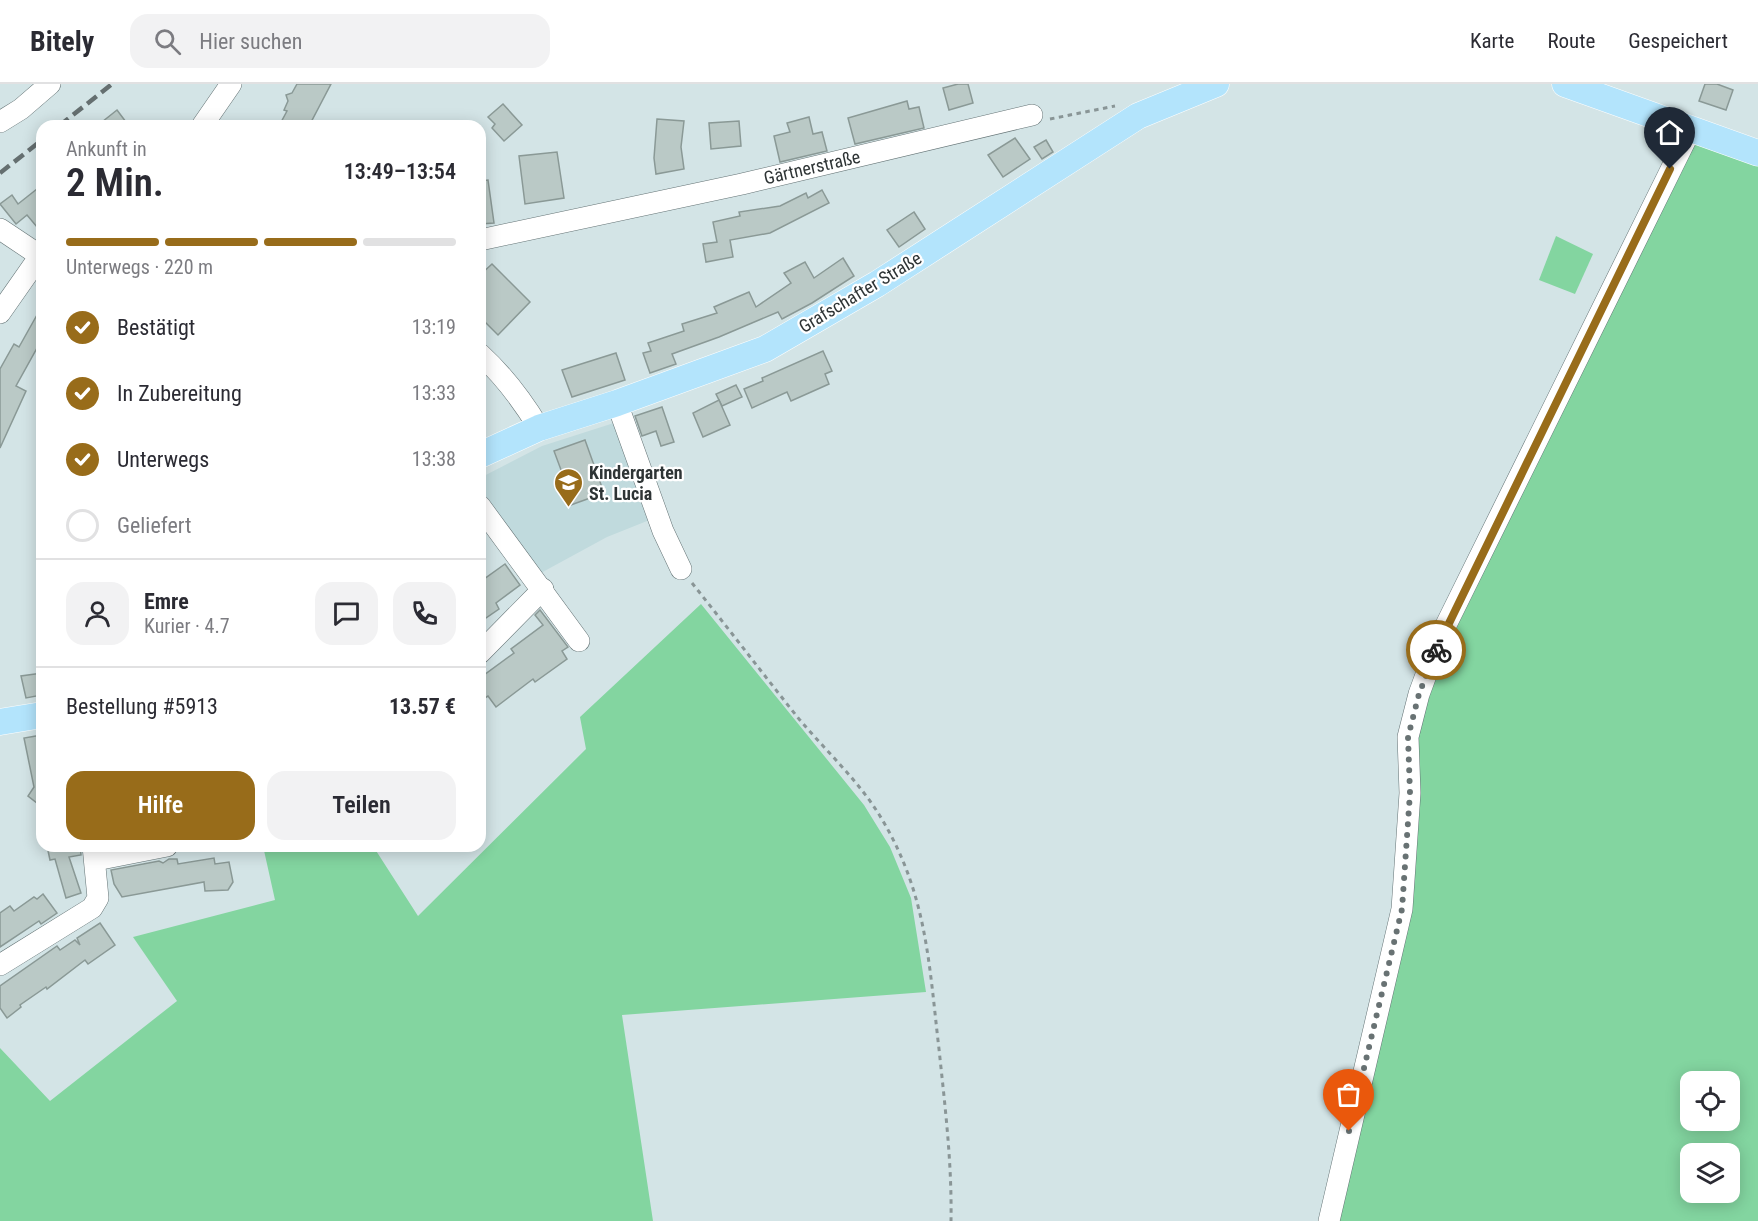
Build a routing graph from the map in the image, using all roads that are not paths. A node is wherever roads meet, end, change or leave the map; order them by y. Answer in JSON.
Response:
{"nodes":[{"id":1,"x":50,"y":84,"type":"edge"},
{"id":2,"x":231,"y":84,"type":"edge"},
{"id":3,"x":1216,"y":84,"type":"edge"},
{"id":4,"x":1565,"y":84,"type":"edge"},
{"id":5,"x":1032,"y":115,"type":"road end"},
{"id":6,"x":206,"y":120,"type":"edge"},
{"id":7,"x":0,"y":122,"type":"edge"},
{"id":8,"x":1690,"y":129,"type":"junction"},
{"id":9,"x":1758,"y":153,"type":"edge"},
{"id":10,"x":0,"y":229,"type":"edge"},
{"id":11,"x":486,"y":239,"type":"edge"},
{"id":12,"x":36,"y":251,"type":"edge"},
{"id":13,"x":36,"y":261,"type":"edge"},
{"id":14,"x":0,"y":313,"type":"edge"},
{"id":15,"x":486,"y":360,"type":"edge"},
{"id":16,"x":617,"y":403,"type":"junction"},
{"id":17,"x":539,"y":428,"type":"junction"},
{"id":18,"x":486,"y":452,"type":"edge"},
{"id":19,"x":486,"y":514,"type":"edge"},
{"id":20,"x":681,"y":569,"type":"road end"},
{"id":21,"x":543,"y":589,"type":"junction"},
{"id":22,"x":579,"y":641,"type":"dead end"},
{"id":23,"x":486,"y":647,"type":"edge"},
{"id":24,"x":36,"y":716,"type":"edge"},
{"id":25,"x":0,"y":722,"type":"edge"},
{"id":26,"x":95,"y":853,"type":"edge"},
{"id":27,"x":0,"y":965,"type":"edge"},
{"id":28,"x":1329,"y":1221,"type":"edge"}],
"edges":[{"from":1,"to":7,"type":"street"},
{"from":2,"to":6,"type":"street"},
{"from":3,"to":16,"type":"main road","name":"Grafschafter Straße"},
{"from":4,"to":8,"type":"main road"},
{"from":5,"to":11,"type":"street","name":"Gärtnerstraße"},
{"from":8,"to":9,"type":"main road"},
{"from":8,"to":28,"type":"street"},
{"from":10,"to":12,"type":"street"},
{"from":13,"to":14,"type":"street"},
{"from":15,"to":17,"type":"street"},
{"from":16,"to":17,"type":"main road","name":"Grafschafter Straße"},
{"from":16,"to":20,"type":"street"},
{"from":17,"to":18,"type":"main road","name":"Grafschafter Straße"},
{"from":19,"to":21,"type":"street"},
{"from":21,"to":22,"type":"street"},
{"from":21,"to":23,"type":"street"},
{"from":24,"to":25,"type":"main road"},
{"from":26,"to":27,"type":"street"}]}
